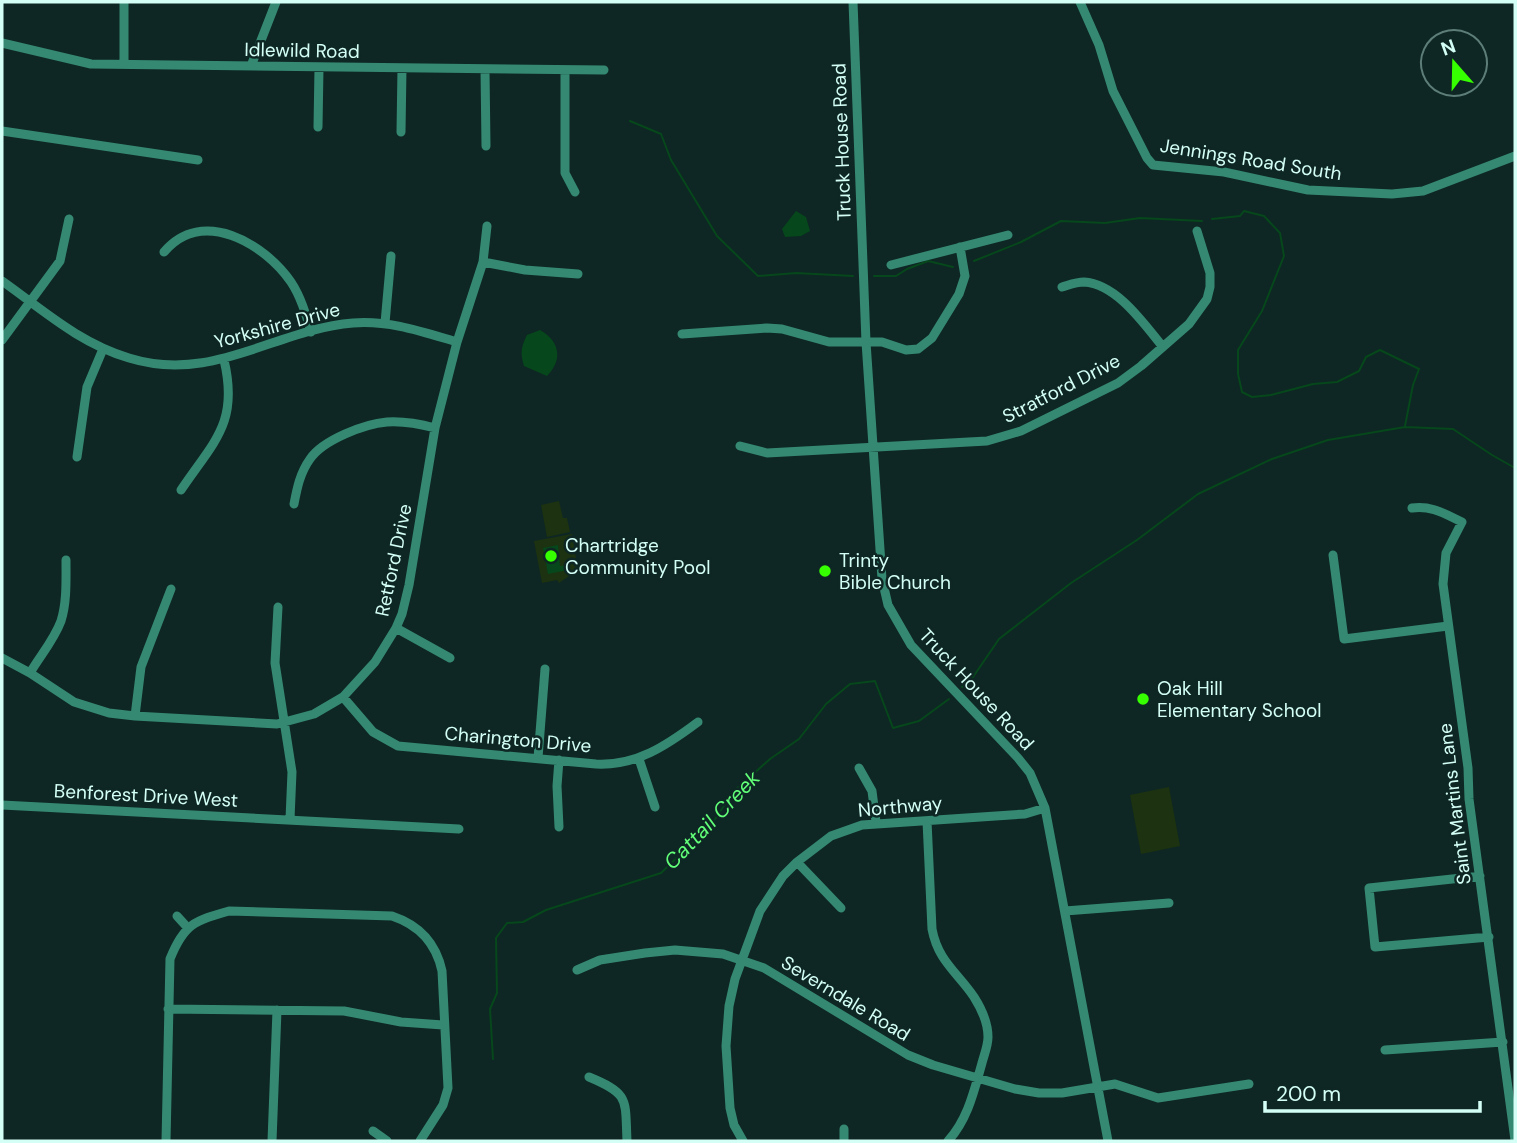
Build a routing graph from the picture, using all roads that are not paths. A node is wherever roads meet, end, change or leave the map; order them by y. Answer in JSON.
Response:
{"nodes":[{"id":1,"x":124,"y":2,"type":"edge"},
{"id":2,"x":276,"y":2,"type":"edge"},
{"id":3,"x":853,"y":2,"type":"edge"},
{"id":4,"x":1080,"y":2,"type":"edge"},
{"id":5,"x":2,"y":43,"type":"edge"},
{"id":6,"x":124,"y":64,"type":"junction"},
{"id":7,"x":251,"y":66,"type":"junction"},
{"id":8,"x":319,"y":68,"type":"junction"},
{"id":9,"x":402,"y":68,"type":"junction"},
{"id":10,"x":485,"y":70,"type":"junction"},
{"id":11,"x":604,"y":70,"type":"dead end"},
{"id":12,"x":565,"y":71,"type":"junction"},
{"id":13,"x":318,"y":127,"type":"dead end"},
{"id":14,"x":2,"y":131,"type":"edge"},
{"id":15,"x":401,"y":132,"type":"dead end"},
{"id":16,"x":486,"y":146,"type":"dead end"},
{"id":17,"x":1515,"y":156,"type":"edge"},
{"id":18,"x":198,"y":160,"type":"dead end"},
{"id":19,"x":575,"y":192,"type":"dead end"},
{"id":20,"x":69,"y":219,"type":"dead end"},
{"id":21,"x":487,"y":226,"type":"dead end"},
{"id":22,"x":1197,"y":231,"type":"dead end"},
{"id":23,"x":1008,"y":235,"type":"dead end"},
{"id":24,"x":960,"y":247,"type":"junction"},
{"id":25,"x":164,"y":252,"type":"dead end"},
{"id":26,"x":391,"y":256,"type":"dead end"},
{"id":27,"x":483,"y":262,"type":"junction"},
{"id":28,"x":891,"y":265,"type":"dead end"},
{"id":29,"x":578,"y":274,"type":"dead end"},
{"id":30,"x":2,"y":281,"type":"edge"},
{"id":31,"x":1062,"y":288,"type":"dead end"},
{"id":32,"x":31,"y":302,"type":"junction"},
{"id":33,"x":385,"y":323,"type":"junction"},
{"id":34,"x":311,"y":332,"type":"junction"},
{"id":35,"x":682,"y":334,"type":"dead end"},
{"id":36,"x":2,"y":340,"type":"edge"},
{"id":37,"x":457,"y":342,"type":"junction"},
{"id":38,"x":866,"y":342,"type":"junction"},
{"id":39,"x":1163,"y":347,"type":"junction"},
{"id":40,"x":103,"y":349,"type":"junction"},
{"id":41,"x":224,"y":360,"type":"junction"},
{"id":42,"x":435,"y":428,"type":"junction"},
{"id":43,"x":740,"y":446,"type":"dead end"},
{"id":44,"x":872,"y":447,"type":"junction"},
{"id":45,"x":77,"y":457,"type":"dead end"},
{"id":46,"x":181,"y":490,"type":"dead end"},
{"id":47,"x":294,"y":504,"type":"dead end"},
{"id":48,"x":1412,"y":508,"type":"dead end"},
{"id":49,"x":1333,"y":555,"type":"dead end"},
{"id":50,"x":66,"y":560,"type":"dead end"},
{"id":51,"x":171,"y":589,"type":"dead end"},
{"id":52,"x":278,"y":607,"type":"dead end"},
{"id":53,"x":1448,"y":626,"type":"junction"},
{"id":54,"x":396,"y":628,"type":"junction"},
{"id":55,"x":2,"y":658,"type":"edge"},
{"id":56,"x":450,"y":658,"type":"dead end"},
{"id":57,"x":545,"y":669,"type":"dead end"},
{"id":58,"x":30,"y":673,"type":"junction"},
{"id":59,"x":343,"y":697,"type":"junction"},
{"id":60,"x":135,"y":716,"type":"junction"},
{"id":61,"x":285,"y":722,"type":"junction"},
{"id":62,"x":698,"y":722,"type":"dead end"},
{"id":63,"x":538,"y":758,"type":"junction"},
{"id":64,"x":639,"y":759,"type":"junction"},
{"id":65,"x":559,"y":760,"type":"junction"},
{"id":66,"x":859,"y":768,"type":"dead end"},
{"id":67,"x":2,"y":805,"type":"edge"},
{"id":68,"x":655,"y":807,"type":"dead end"},
{"id":69,"x":1045,"y":808,"type":"junction"},
{"id":70,"x":290,"y":819,"type":"junction"},
{"id":71,"x":927,"y":821,"type":"junction"},
{"id":72,"x":876,"y":822,"type":"junction"},
{"id":73,"x":559,"y":827,"type":"dead end"},
{"id":74,"x":459,"y":829,"type":"dead end"},
{"id":75,"x":797,"y":862,"type":"junction"},
{"id":76,"x":1480,"y":876,"type":"junction"},
{"id":77,"x":1169,"y":903,"type":"dead end"},
{"id":78,"x":841,"y":908,"type":"dead end"},
{"id":79,"x":1065,"y":911,"type":"junction"},
{"id":80,"x":177,"y":916,"type":"dead end"},
{"id":81,"x":187,"y":927,"type":"junction"},
{"id":82,"x":1489,"y":937,"type":"junction"},
{"id":83,"x":742,"y":960,"type":"junction"},
{"id":84,"x":577,"y":970,"type":"dead end"},
{"id":85,"x":168,"y":1009,"type":"junction"},
{"id":86,"x":277,"y":1010,"type":"junction"},
{"id":87,"x":443,"y":1025,"type":"junction"},
{"id":88,"x":1503,"y":1042,"type":"junction"},
{"id":89,"x":1385,"y":1050,"type":"dead end"},
{"id":90,"x":589,"y":1077,"type":"dead end"},
{"id":91,"x":978,"y":1078,"type":"junction"},
{"id":92,"x":1249,"y":1084,"type":"dead end"},
{"id":93,"x":1098,"y":1086,"type":"junction"},
{"id":94,"x":844,"y":1129,"type":"dead end"},
{"id":95,"x":373,"y":1131,"type":"dead end"},
{"id":96,"x":1515,"y":1140,"type":"edge"},
{"id":97,"x":166,"y":1141,"type":"edge"},
{"id":98,"x":272,"y":1141,"type":"edge"},
{"id":99,"x":387,"y":1141,"type":"edge"},
{"id":100,"x":420,"y":1141,"type":"edge"},
{"id":101,"x":627,"y":1141,"type":"edge"},
{"id":102,"x":743,"y":1141,"type":"edge"},
{"id":103,"x":844,"y":1141,"type":"edge"},
{"id":104,"x":948,"y":1141,"type":"edge"},
{"id":105,"x":1108,"y":1141,"type":"edge"}],
"edges":[{"from":1,"to":6,"type":"street"},
{"from":2,"to":7,"type":"street"},
{"from":3,"to":38,"type":"street","name":"Truck House Road"},
{"from":4,"to":17,"type":"street","name":"Jennings Road South"},
{"from":5,"to":6,"type":"street","name":"Idlewild Road"},
{"from":6,"to":7,"type":"street","name":"Idlewild Road"},
{"from":7,"to":8,"type":"street","name":"Idlewild Road"},
{"from":8,"to":9,"type":"street","name":"Idlewild Road"},
{"from":8,"to":13,"type":"street"},
{"from":9,"to":10,"type":"street","name":"Idlewild Road"},
{"from":9,"to":15,"type":"street"},
{"from":10,"to":12,"type":"street","name":"Idlewild Road"},
{"from":10,"to":16,"type":"street"},
{"from":11,"to":12,"type":"street","name":"Idlewild Road"},
{"from":12,"to":19,"type":"street"},
{"from":14,"to":18,"type":"street"},
{"from":20,"to":32,"type":"street"},
{"from":21,"to":27,"type":"street","name":"Retford Drive"},
{"from":22,"to":39,"type":"street","name":"Stratford Drive"},
{"from":23,"to":24,"type":"street"},
{"from":24,"to":28,"type":"street"},
{"from":24,"to":38,"type":"street"},
{"from":25,"to":34,"type":"street"},
{"from":26,"to":33,"type":"street"},
{"from":27,"to":29,"type":"street"},
{"from":27,"to":37,"type":"street","name":"Retford Drive"},
{"from":30,"to":32,"type":"street","name":"Yorkshire Drive"},
{"from":31,"to":39,"type":"street"},
{"from":32,"to":36,"type":"street"},
{"from":32,"to":40,"type":"street","name":"Yorkshire Drive"},
{"from":33,"to":34,"type":"street","name":"Yorkshire Drive"},
{"from":33,"to":37,"type":"street","name":"Yorkshire Drive"},
{"from":34,"to":41,"type":"street","name":"Yorkshire Drive"},
{"from":35,"to":38,"type":"street"},
{"from":37,"to":42,"type":"street","name":"Retford Drive"},
{"from":38,"to":44,"type":"street","name":"Truck House Road"},
{"from":39,"to":44,"type":"street","name":"Stratford Drive"},
{"from":40,"to":41,"type":"street","name":"Yorkshire Drive"},
{"from":40,"to":45,"type":"street"},
{"from":41,"to":46,"type":"street"},
{"from":42,"to":47,"type":"street"},
{"from":42,"to":54,"type":"street","name":"Retford Drive"},
{"from":43,"to":44,"type":"street","name":"Stratford Drive"},
{"from":44,"to":69,"type":"street","name":"Truck House Road"},
{"from":48,"to":53,"type":"street","name":"Saint Martins Lane"},
{"from":49,"to":53,"type":"street"},
{"from":50,"to":58,"type":"street"},
{"from":51,"to":60,"type":"street"},
{"from":52,"to":61,"type":"street"},
{"from":53,"to":76,"type":"street","name":"Saint Martins Lane"},
{"from":54,"to":56,"type":"street"},
{"from":54,"to":59,"type":"street","name":"Retford Drive"},
{"from":55,"to":58,"type":"street","name":"Retford Drive"},
{"from":57,"to":63,"type":"street"},
{"from":58,"to":60,"type":"street","name":"Retford Drive"},
{"from":59,"to":61,"type":"street","name":"Retford Drive"},
{"from":59,"to":63,"type":"street","name":"Charington Drive"},
{"from":60,"to":61,"type":"street","name":"Retford Drive"},
{"from":61,"to":70,"type":"street"},
{"from":62,"to":64,"type":"street","name":"Charington Drive"},
{"from":63,"to":65,"type":"street","name":"Charington Drive"},
{"from":64,"to":65,"type":"street","name":"Charington Drive"},
{"from":64,"to":68,"type":"street"},
{"from":65,"to":73,"type":"street"},
{"from":66,"to":72,"type":"street"},
{"from":67,"to":70,"type":"street","name":"Benforest Drive West"},
{"from":69,"to":71,"type":"street","name":"Northway"},
{"from":69,"to":79,"type":"street","name":"Truck House Road"},
{"from":70,"to":74,"type":"street","name":"Benforest Drive West"},
{"from":71,"to":72,"type":"street","name":"Northway"},
{"from":71,"to":91,"type":"street"},
{"from":72,"to":75,"type":"street","name":"Northway"},
{"from":75,"to":78,"type":"street"},
{"from":75,"to":83,"type":"street","name":"Northway"},
{"from":76,"to":82,"type":"street","name":"Saint Martins Lane"},
{"from":76,"to":82,"type":"street"},
{"from":77,"to":79,"type":"street"},
{"from":79,"to":93,"type":"street","name":"Truck House Road"},
{"from":80,"to":81,"type":"street"},
{"from":81,"to":85,"type":"street"},
{"from":81,"to":87,"type":"street"},
{"from":82,"to":88,"type":"street","name":"Saint Martins Lane"},
{"from":83,"to":84,"type":"street","name":"Severndale Road"},
{"from":83,"to":91,"type":"street","name":"Severndale Road"},
{"from":83,"to":102,"type":"street","name":"Northway"},
{"from":85,"to":86,"type":"street"},
{"from":85,"to":97,"type":"street"},
{"from":86,"to":87,"type":"street"},
{"from":86,"to":98,"type":"street"},
{"from":87,"to":100,"type":"street"},
{"from":88,"to":89,"type":"street"},
{"from":88,"to":96,"type":"street","name":"Saint Martins Lane"},
{"from":90,"to":101,"type":"street"},
{"from":91,"to":93,"type":"street","name":"Severndale Road"},
{"from":91,"to":104,"type":"street"},
{"from":92,"to":93,"type":"street","name":"Severndale Road"},
{"from":93,"to":105,"type":"street","name":"Truck House Road"},
{"from":94,"to":103,"type":"street"},
{"from":95,"to":99,"type":"street"}]}
